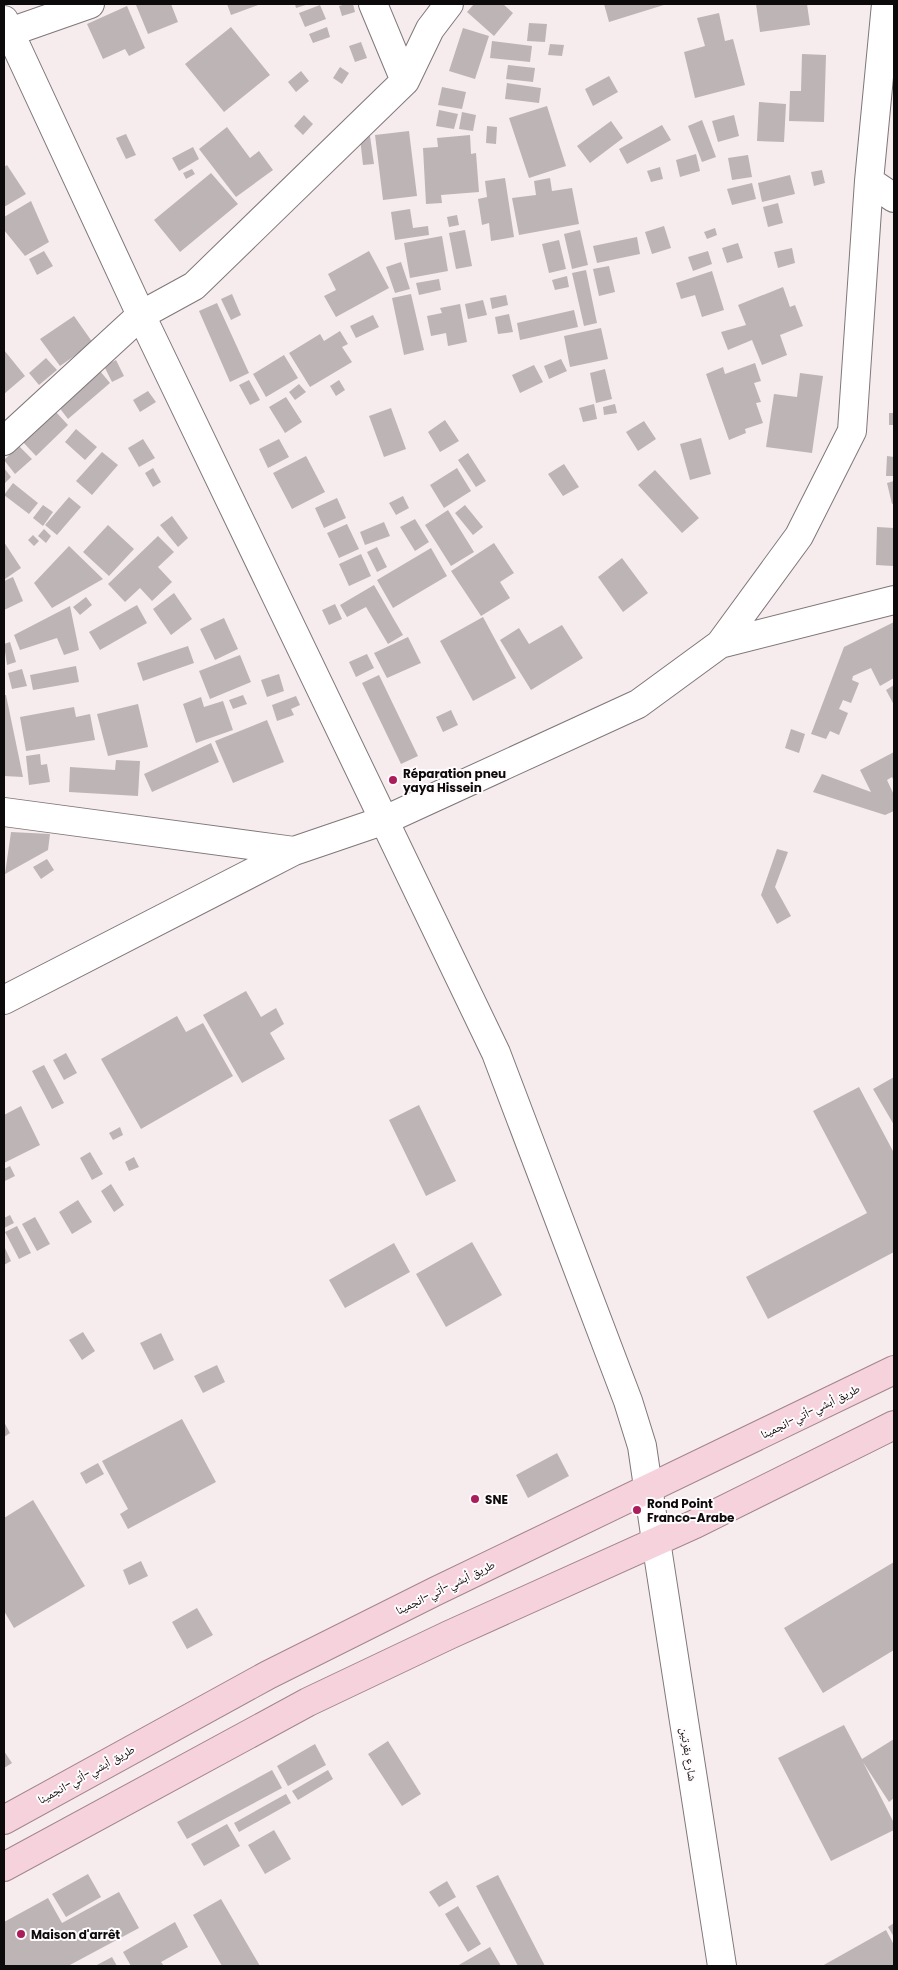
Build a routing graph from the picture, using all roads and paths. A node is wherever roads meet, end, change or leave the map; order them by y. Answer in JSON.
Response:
{"nodes":[{"id":1,"x":90,"y":4,"type":"edge"},
{"id":2,"x":373,"y":4,"type":"edge"},
{"id":3,"x":449,"y":4,"type":"edge"},
{"id":4,"x":886,"y":4,"type":"edge"},
{"id":5,"x":7,"y":26,"type":"edge"},
{"id":6,"x":405,"y":81,"type":"junction"},
{"id":7,"x":869,"y":181,"type":"junction"},
{"id":8,"x":894,"y":198,"type":"edge"},
{"id":9,"x":141,"y":315,"type":"junction"},
{"id":10,"x":4,"y":441,"type":"edge"},
{"id":11,"x":894,"y":600,"type":"edge"},
{"id":12,"x":720,"y":644,"type":"junction"},
{"id":13,"x":4,"y":812,"type":"edge"},
{"id":14,"x":385,"y":820,"type":"junction"},
{"id":15,"x":294,"y":852,"type":"junction"},
{"id":16,"x":4,"y":1000,"type":"edge"},
{"id":17,"x":894,"y":1370,"type":"edge"},
{"id":18,"x":894,"y":1425,"type":"edge"},
{"id":19,"x":649,"y":1488,"type":"junction"},
{"id":20,"x":656,"y":1541,"type":"junction"},
{"id":21,"x":4,"y":1820,"type":"edge"},
{"id":22,"x":8,"y":1855,"type":"edge"},
{"id":23,"x":722,"y":1966,"type":"edge"}],
"edges":[{"from":1,"to":5,"type":"street"},
{"from":2,"to":6,"type":"street"},
{"from":3,"to":6,"type":"street"},
{"from":4,"to":7,"type":"street"},
{"from":5,"to":9,"type":"street","name":"شارع بقرتين"},
{"from":6,"to":9,"type":"street"},
{"from":7,"to":8,"type":"street"},
{"from":7,"to":12,"type":"street"},
{"from":9,"to":10,"type":"street"},
{"from":9,"to":14,"type":"street","name":"شارع بقرتين"},
{"from":11,"to":12,"type":"street"},
{"from":12,"to":14,"type":"street"},
{"from":13,"to":15,"type":"street"},
{"from":14,"to":15,"type":"street"},
{"from":14,"to":19,"type":"street","name":"شارع بقرتين"},
{"from":15,"to":16,"type":"street"},
{"from":17,"to":19,"type":"highway","name":"طريق أبشي-أتي-انجمينا"},
{"from":18,"to":20,"type":"highway"},
{"from":19,"to":20,"type":"street","name":"شارع بقرتين"},
{"from":19,"to":21,"type":"highway","name":"طريق أبشي-أتي-انجمينا"},
{"from":20,"to":22,"type":"highway"},
{"from":20,"to":23,"type":"street","name":"شارع بقرتين"}]}
